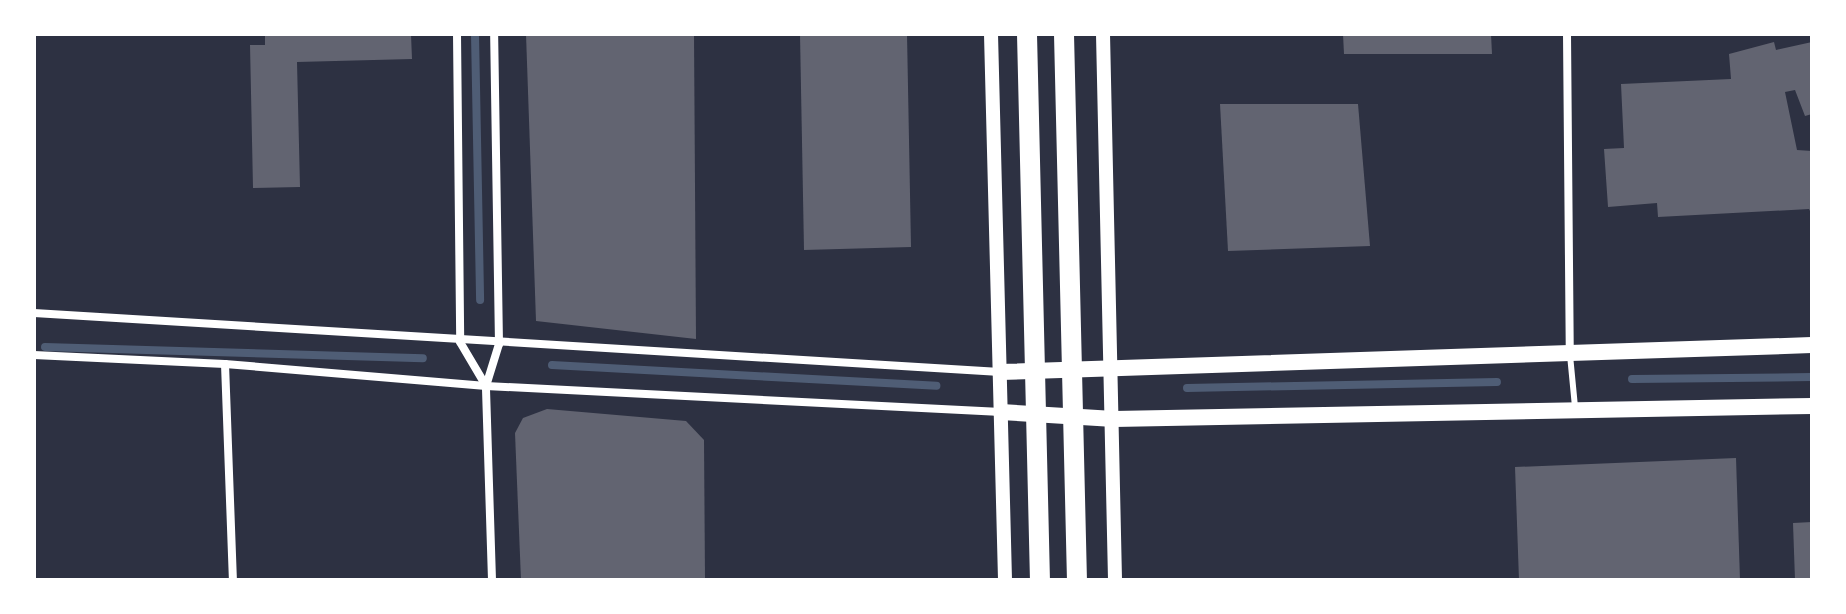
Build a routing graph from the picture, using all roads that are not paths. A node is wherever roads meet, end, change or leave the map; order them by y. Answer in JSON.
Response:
{"nodes":[{"id":1,"x":457,"y":34,"type":"edge"},
{"id":2,"x":494,"y":34,"type":"edge"},
{"id":3,"x":991,"y":34,"type":"edge"},
{"id":4,"x":1027,"y":34,"type":"edge"},
{"id":5,"x":1064,"y":34,"type":"edge"},
{"id":6,"x":1103,"y":34,"type":"edge"},
{"id":7,"x":1567,"y":34,"type":"edge"},
{"id":8,"x":34,"y":313,"type":"edge"},
{"id":9,"x":460,"y":342,"type":"junction"},
{"id":10,"x":499,"y":344,"type":"junction"},
{"id":11,"x":1812,"y":345,"type":"edge"},
{"id":12,"x":1570,"y":353,"type":"junction"},
{"id":13,"x":34,"y":355,"type":"edge"},
{"id":14,"x":225,"y":364,"type":"junction"},
{"id":15,"x":1111,"y":366,"type":"junction"},
{"id":16,"x":1071,"y":368,"type":"junction"},
{"id":17,"x":1035,"y":371,"type":"junction"},
{"id":18,"x":1000,"y":372,"type":"junction"},
{"id":19,"x":486,"y":386,"type":"junction"},
{"id":20,"x":1812,"y":406,"type":"edge"},
{"id":21,"x":1575,"y":411,"type":"junction"},
{"id":22,"x":1001,"y":412,"type":"junction"},
{"id":23,"x":1037,"y":415,"type":"junction"},
{"id":24,"x":1074,"y":416,"type":"junction"},
{"id":25,"x":1114,"y":419,"type":"junction"},
{"id":26,"x":233,"y":580,"type":"edge"},
{"id":27,"x":492,"y":580,"type":"edge"},
{"id":28,"x":1005,"y":580,"type":"edge"},
{"id":29,"x":1040,"y":580,"type":"edge"},
{"id":30,"x":1077,"y":580,"type":"edge"},
{"id":31,"x":1115,"y":580,"type":"edge"}],
"edges":[{"from":1,"to":9,"type":"street"},
{"from":2,"to":10,"type":"street"},
{"from":3,"to":18,"type":"street"},
{"from":4,"to":17,"type":"main road"},
{"from":5,"to":16,"type":"main road"},
{"from":6,"to":15,"type":"street"},
{"from":7,"to":12,"type":"street"},
{"from":8,"to":9,"type":"street"},
{"from":9,"to":10,"type":"street"},
{"from":9,"to":19,"type":"street"},
{"from":10,"to":18,"type":"street"},
{"from":10,"to":19,"type":"street"},
{"from":11,"to":12,"type":"main road"},
{"from":12,"to":15,"type":"main road"},
{"from":12,"to":21,"type":"lane"},
{"from":13,"to":14,"type":"street"},
{"from":14,"to":19,"type":"street"},
{"from":14,"to":26,"type":"street"},
{"from":15,"to":16,"type":"main road"},
{"from":15,"to":25,"type":"street"},
{"from":16,"to":17,"type":"main road"},
{"from":16,"to":24,"type":"main road"},
{"from":17,"to":18,"type":"main road"},
{"from":17,"to":23,"type":"main road"},
{"from":18,"to":22,"type":"street"},
{"from":19,"to":22,"type":"street"},
{"from":19,"to":27,"type":"street"},
{"from":20,"to":21,"type":"main road"},
{"from":21,"to":25,"type":"main road"},
{"from":22,"to":23,"type":"main road"},
{"from":22,"to":28,"type":"street"},
{"from":23,"to":24,"type":"main road"},
{"from":23,"to":29,"type":"main road"},
{"from":24,"to":25,"type":"main road"},
{"from":24,"to":30,"type":"main road"},
{"from":25,"to":31,"type":"street"}]}
